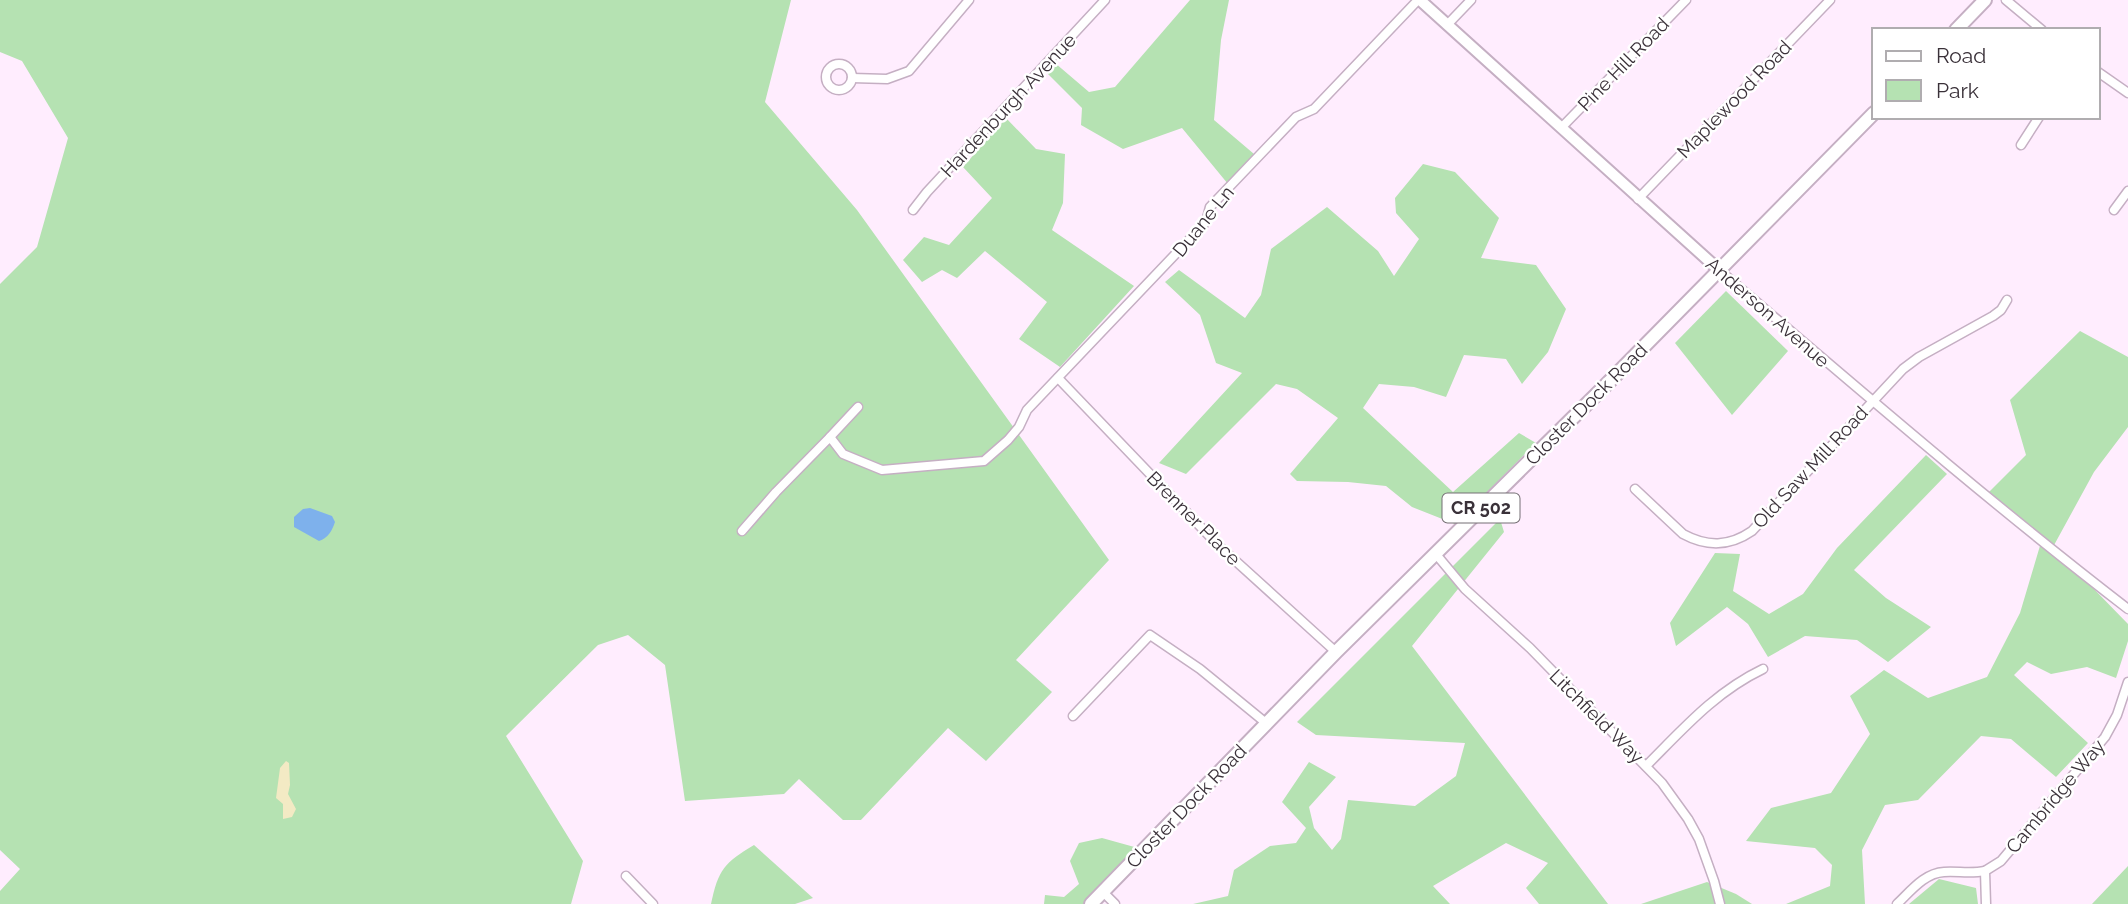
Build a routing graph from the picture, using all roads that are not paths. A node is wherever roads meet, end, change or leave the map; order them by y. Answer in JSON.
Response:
{"nodes":[{"id":1,"x":969,"y":0,"type":"edge"},
{"id":2,"x":1105,"y":0,"type":"edge"},
{"id":3,"x":1419,"y":0,"type":"edge"},
{"id":4,"x":1471,"y":0,"type":"edge"},
{"id":5,"x":1686,"y":0,"type":"edge"},
{"id":6,"x":1830,"y":0,"type":"edge"},
{"id":7,"x":1985,"y":0,"type":"edge"},
{"id":8,"x":2006,"y":0,"type":"edge"},
{"id":9,"x":1447,"y":24,"type":"junction"},
{"id":10,"x":1958,"y":28,"type":"edge"},
{"id":11,"x":2040,"y":28,"type":"edge"},
{"id":12,"x":2100,"y":73,"type":"edge"},
{"id":13,"x":852,"y":78,"type":"dead end"},
{"id":14,"x":2128,"y":93,"type":"edge"},
{"id":15,"x":1872,"y":115,"type":"edge"},
{"id":16,"x":2038,"y":119,"type":"edge"},
{"id":17,"x":1561,"y":128,"type":"junction"},
{"id":18,"x":2021,"y":145,"type":"dead end"},
{"id":19,"x":2128,"y":191,"type":"edge"},
{"id":20,"x":1638,"y":199,"type":"junction"},
{"id":21,"x":913,"y":210,"type":"dead end"},
{"id":22,"x":2114,"y":210,"type":"dead end"},
{"id":23,"x":1719,"y":270,"type":"junction"},
{"id":24,"x":2007,"y":300,"type":"dead end"},
{"id":25,"x":1058,"y":378,"type":"junction"},
{"id":26,"x":1875,"y":398,"type":"junction"},
{"id":27,"x":858,"y":407,"type":"dead end"},
{"id":28,"x":830,"y":437,"type":"junction"},
{"id":29,"x":1635,"y":489,"type":"dead end"},
{"id":30,"x":742,"y":531,"type":"dead end"},
{"id":31,"x":1435,"y":553,"type":"junction"},
{"id":32,"x":2128,"y":609,"type":"edge"},
{"id":33,"x":1336,"y":652,"type":"junction"},
{"id":34,"x":1763,"y":669,"type":"dead end"},
{"id":35,"x":2128,"y":681,"type":"edge"},
{"id":36,"x":1073,"y":716,"type":"dead end"},
{"id":37,"x":1266,"y":723,"type":"junction"},
{"id":38,"x":1646,"y":766,"type":"junction"},
{"id":39,"x":1984,"y":871,"type":"junction"},
{"id":40,"x":626,"y":876,"type":"dead end"},
{"id":41,"x":1103,"y":892,"type":"junction"},
{"id":42,"x":653,"y":904,"type":"edge"},
{"id":43,"x":1091,"y":904,"type":"edge"},
{"id":44,"x":1115,"y":904,"type":"edge"},
{"id":45,"x":1720,"y":904,"type":"edge"},
{"id":46,"x":1897,"y":904,"type":"edge"},
{"id":47,"x":1986,"y":904,"type":"edge"}],
"edges":[{"from":1,"to":13,"type":"street"},
{"from":2,"to":21,"type":"street","name":"Hardenburgh Avenue"},
{"from":3,"to":9,"type":"main road","name":"Anderson Avenue"},
{"from":3,"to":25,"type":"street","name":"Duane Ln"},
{"from":4,"to":9,"type":"street"},
{"from":5,"to":17,"type":"street","name":"Pine Hill Road"},
{"from":6,"to":20,"type":"street","name":"Maplewood Road"},
{"from":7,"to":10,"type":"main road"},
{"from":8,"to":11,"type":"street"},
{"from":9,"to":17,"type":"main road","name":"Anderson Avenue"},
{"from":12,"to":14,"type":"street"},
{"from":15,"to":23,"type":"main road","name":"Closter Dock Road","number":"CR 502"},
{"from":16,"to":18,"type":"street"},
{"from":17,"to":20,"type":"main road","name":"Anderson Avenue"},
{"from":19,"to":22,"type":"street"},
{"from":20,"to":23,"type":"main road","name":"Anderson Avenue"},
{"from":23,"to":26,"type":"street","name":"Anderson Avenue"},
{"from":23,"to":31,"type":"main road","name":"Closter Dock Road","number":"CR 502"},
{"from":24,"to":26,"type":"street","name":"Old Saw Mill Road"},
{"from":25,"to":28,"type":"street","name":"Duane Ln"},
{"from":25,"to":33,"type":"street","name":"Brenner Place"},
{"from":26,"to":29,"type":"street","name":"Old Saw Mill Road"},
{"from":26,"to":32,"type":"street","name":"Anderson Avenue"},
{"from":27,"to":28,"type":"street"},
{"from":28,"to":30,"type":"street"},
{"from":31,"to":33,"type":"main road","name":"Closter Dock Road","number":"CR 502"},
{"from":31,"to":38,"type":"street","name":"Litchfield Way"},
{"from":33,"to":37,"type":"main road","name":"Closter Dock Road","number":"CR 502"},
{"from":34,"to":38,"type":"street"},
{"from":35,"to":39,"type":"street","name":"Cambridge Way"},
{"from":36,"to":37,"type":"street"},
{"from":37,"to":41,"type":"main road","name":"Closter Dock Road","number":"CR 502"},
{"from":38,"to":45,"type":"street","name":"Litchfield Way"},
{"from":39,"to":46,"type":"street"},
{"from":39,"to":47,"type":"street"},
{"from":40,"to":42,"type":"street"},
{"from":41,"to":43,"type":"main road","name":"Closter Dock Road","number":"CR 502"},
{"from":41,"to":44,"type":"street"}]}
